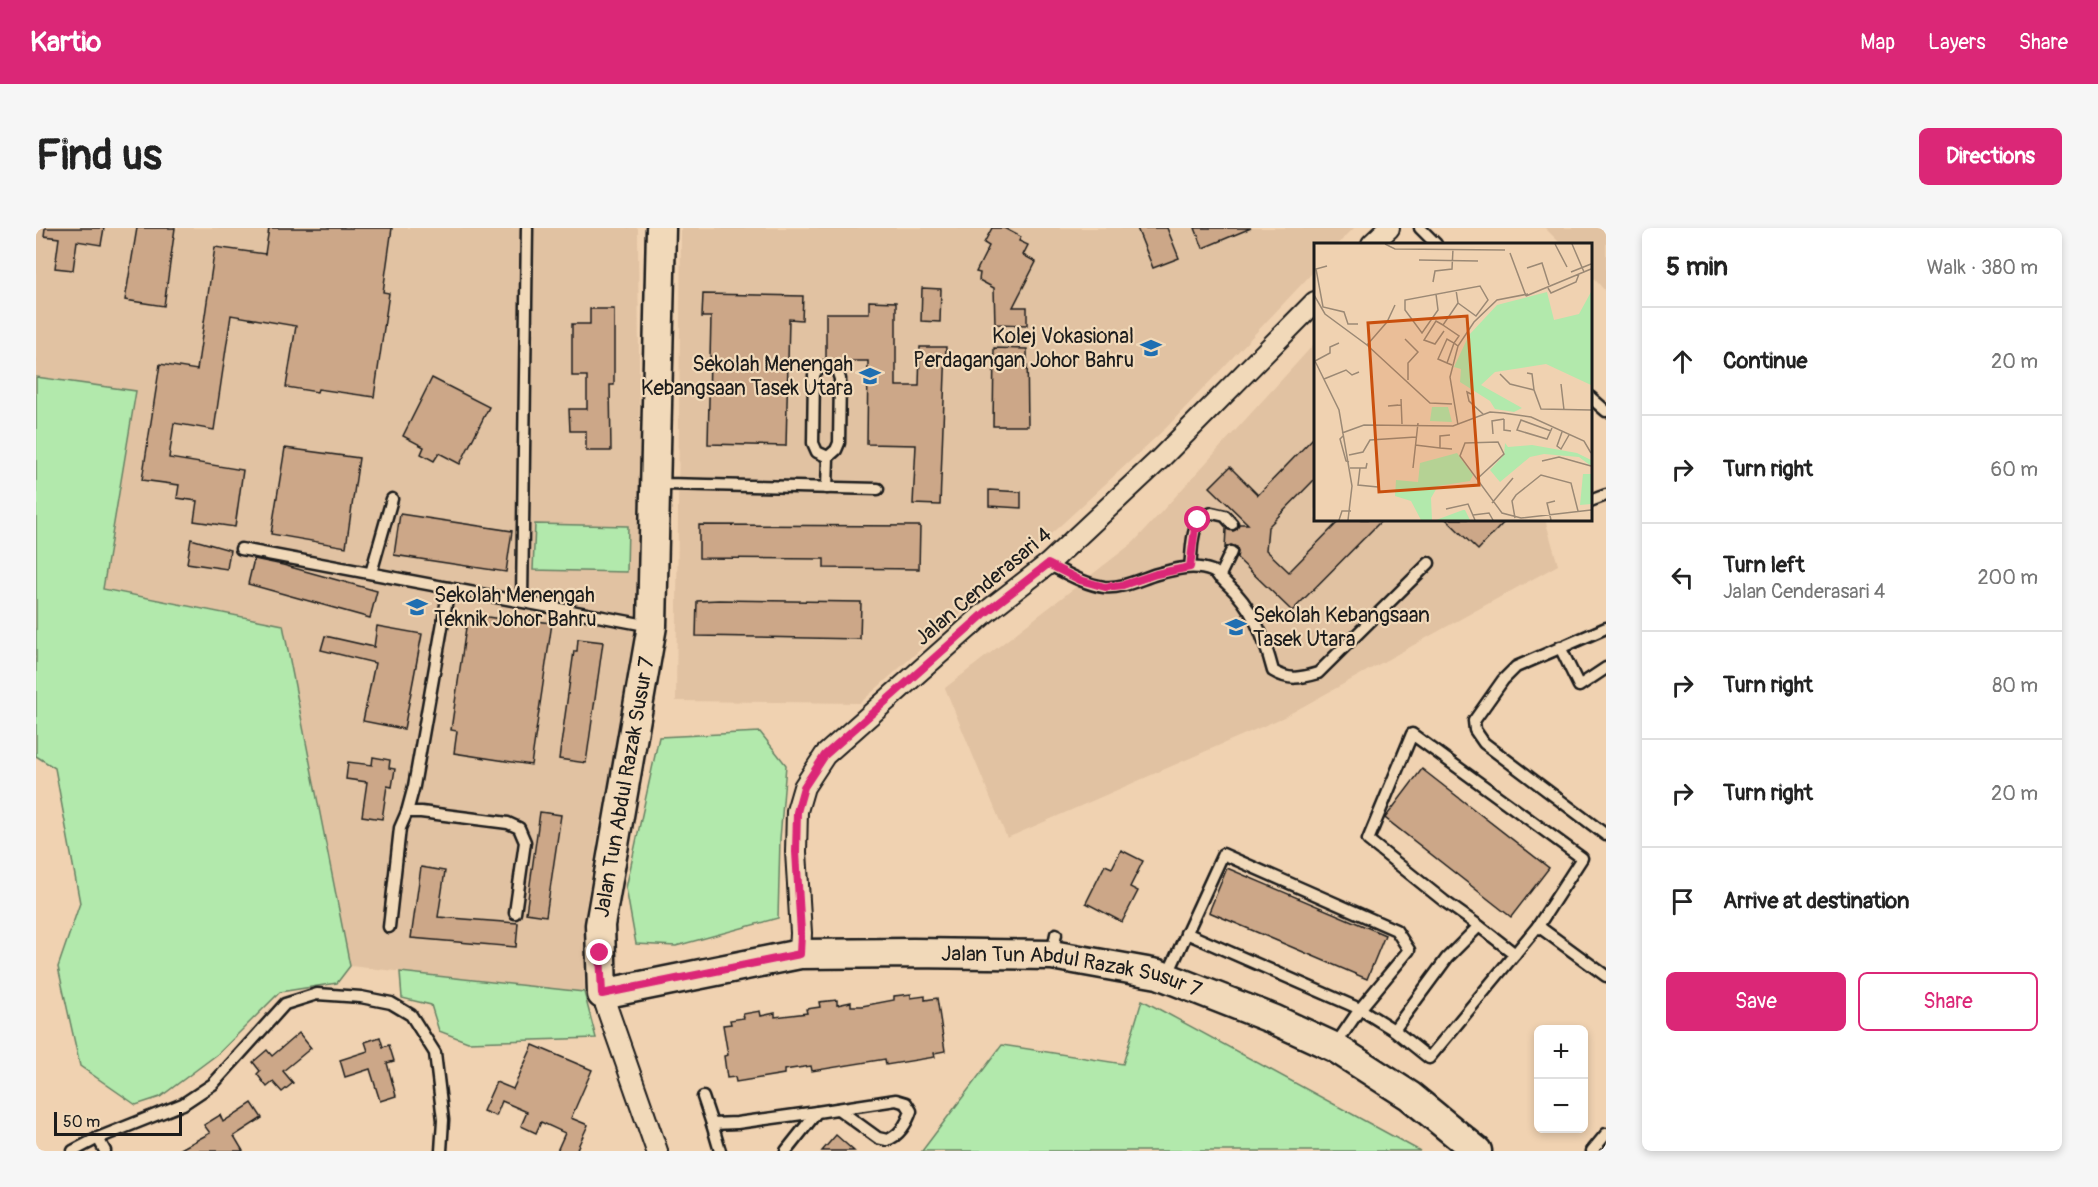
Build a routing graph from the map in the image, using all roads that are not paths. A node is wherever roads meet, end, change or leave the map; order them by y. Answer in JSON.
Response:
{"nodes":[{"id":1,"x":527,"y":228,"type":"edge"},
{"id":2,"x":661,"y":228,"type":"edge"},
{"id":3,"x":1389,"y":228,"type":"edge"},
{"id":4,"x":1420,"y":228,"type":"edge"},
{"id":5,"x":1373,"y":243,"type":"edge"},
{"id":6,"x":1435,"y":243,"type":"edge"},
{"id":7,"x":1314,"y":303,"type":"edge"},
{"id":8,"x":1591,"y":398,"type":"edge"},
{"id":9,"x":1606,"y":411,"type":"edge"},
{"id":10,"x":828,"y":457,"type":"junction"},
{"id":11,"x":655,"y":482,"type":"junction"},
{"id":12,"x":827,"y":488,"type":"junction"},
{"id":13,"x":878,"y":489,"type":"dead end"},
{"id":14,"x":1606,"y":495,"type":"edge"},
{"id":15,"x":392,"y":499,"type":"dead end"},
{"id":16,"x":1591,"y":501,"type":"edge"},
{"id":17,"x":1232,"y":524,"type":"dead end"},
{"id":18,"x":241,"y":549,"type":"dead end"},
{"id":19,"x":1231,"y":552,"type":"dead end"},
{"id":20,"x":1429,"y":563,"type":"dead end"},
{"id":21,"x":1048,"y":564,"type":"junction"},
{"id":22,"x":1190,"y":567,"type":"junction"},
{"id":23,"x":371,"y":573,"type":"junction"},
{"id":24,"x":1220,"y":577,"type":"junction"},
{"id":25,"x":449,"y":588,"type":"junction"},
{"id":26,"x":522,"y":601,"type":"junction"},
{"id":27,"x":652,"y":626,"type":"junction"},
{"id":28,"x":1606,"y":628,"type":"edge"},
{"id":29,"x":1560,"y":647,"type":"junction"},
{"id":30,"x":1606,"y":668,"type":"edge"},
{"id":31,"x":407,"y":812,"type":"junction"},
{"id":32,"x":1606,"y":835,"type":"edge"},
{"id":33,"x":515,"y":913,"type":"dead end"},
{"id":34,"x":1479,"y":926,"type":"junction"},
{"id":35,"x":1538,"y":926,"type":"junction"},
{"id":36,"x":389,"y":927,"type":"dead end"},
{"id":37,"x":1186,"y":933,"type":"junction"},
{"id":38,"x":800,"y":954,"type":"junction"},
{"id":39,"x":1515,"y":954,"type":"junction"},
{"id":40,"x":1155,"y":974,"type":"junction"},
{"id":41,"x":1606,"y":976,"type":"edge"},
{"id":42,"x":602,"y":994,"type":"junction"},
{"id":43,"x":1360,"y":1010,"type":"junction"},
{"id":44,"x":1394,"y":1030,"type":"junction"},
{"id":45,"x":1334,"y":1047,"type":"junction"},
{"id":46,"x":703,"y":1097,"type":"dead end"},
{"id":47,"x":838,"y":1109,"type":"junction"},
{"id":48,"x":816,"y":1112,"type":"junction"},
{"id":49,"x":712,"y":1124,"type":"junction"},
{"id":50,"x":1606,"y":1134,"type":"edge"},
{"id":51,"x":98,"y":1138,"type":"junction"},
{"id":52,"x":73,"y":1151,"type":"edge"},
{"id":53,"x":105,"y":1151,"type":"edge"},
{"id":54,"x":441,"y":1151,"type":"edge"},
{"id":55,"x":657,"y":1151,"type":"edge"},
{"id":56,"x":720,"y":1151,"type":"edge"},
{"id":57,"x":786,"y":1151,"type":"edge"},
{"id":58,"x":1477,"y":1151,"type":"edge"},
{"id":59,"x":1592,"y":1151,"type":"edge"}],
"edges":[{"from":1,"to":26,"type":"lane"},
{"from":2,"to":11,"type":"street","name":"Jalan Tun Abdul Razak Susur 7"},
{"from":3,"to":5,"type":"street"},
{"from":4,"to":6,"type":"lane"},
{"from":7,"to":21,"type":"street","name":"Jalan Cenderasari 4"},
{"from":8,"to":9,"type":"lane"},
{"from":10,"to":10,"type":"lane"},
{"from":10,"to":12,"type":"lane"},
{"from":11,"to":12,"type":"lane"},
{"from":11,"to":27,"type":"street","name":"Jalan Tun Abdul Razak Susur 7"},
{"from":12,"to":13,"type":"lane"},
{"from":14,"to":16,"type":"lane"},
{"from":15,"to":23,"type":"lane"},
{"from":17,"to":22,"type":"lane"},
{"from":18,"to":23,"type":"lane"},
{"from":19,"to":24,"type":"lane"},
{"from":20,"to":24,"type":"lane"},
{"from":21,"to":22,"type":"lane"},
{"from":21,"to":38,"type":"street","name":"Jalan Cenderasari 4"},
{"from":22,"to":24,"type":"lane"},
{"from":23,"to":25,"type":"lane"},
{"from":25,"to":26,"type":"lane"},
{"from":25,"to":31,"type":"lane"},
{"from":26,"to":27,"type":"lane"},
{"from":27,"to":42,"type":"street","name":"Jalan Tun Abdul Razak Susur 7"},
{"from":28,"to":29,"type":"lane"},
{"from":29,"to":30,"type":"lane"},
{"from":29,"to":32,"type":"lane"},
{"from":31,"to":33,"type":"lane"},
{"from":31,"to":36,"type":"lane"},
{"from":34,"to":35,"type":"lane"},
{"from":34,"to":39,"type":"lane"},
{"from":34,"to":44,"type":"lane"},
{"from":35,"to":39,"type":"lane"},
{"from":35,"to":41,"type":"lane"},
{"from":37,"to":40,"type":"lane"},
{"from":37,"to":43,"type":"lane"},
{"from":37,"to":43,"type":"lane"},
{"from":38,"to":40,"type":"street","name":"Jalan Tun Abdul Razak Susur 7"},
{"from":38,"to":42,"type":"street","name":"Jalan Tun Abdul Razak Susur 7"},
{"from":39,"to":44,"type":"lane"},
{"from":40,"to":45,"type":"street","name":"Jalan Tun Abdul Razak Susur 7"},
{"from":42,"to":55,"type":"street"},
{"from":43,"to":44,"type":"lane"},
{"from":43,"to":45,"type":"lane"},
{"from":45,"to":58,"type":"street","name":"Jalan Tun Abdul Razak Susur 7"},
{"from":46,"to":49,"type":"lane"},
{"from":47,"to":47,"type":"lane"},
{"from":47,"to":48,"type":"lane"},
{"from":48,"to":49,"type":"lane"},
{"from":48,"to":57,"type":"lane"},
{"from":49,"to":56,"type":"lane"},
{"from":50,"to":59,"type":"lane"},
{"from":51,"to":52,"type":"lane"},
{"from":51,"to":53,"type":"lane"},
{"from":51,"to":54,"type":"lane"}]}
